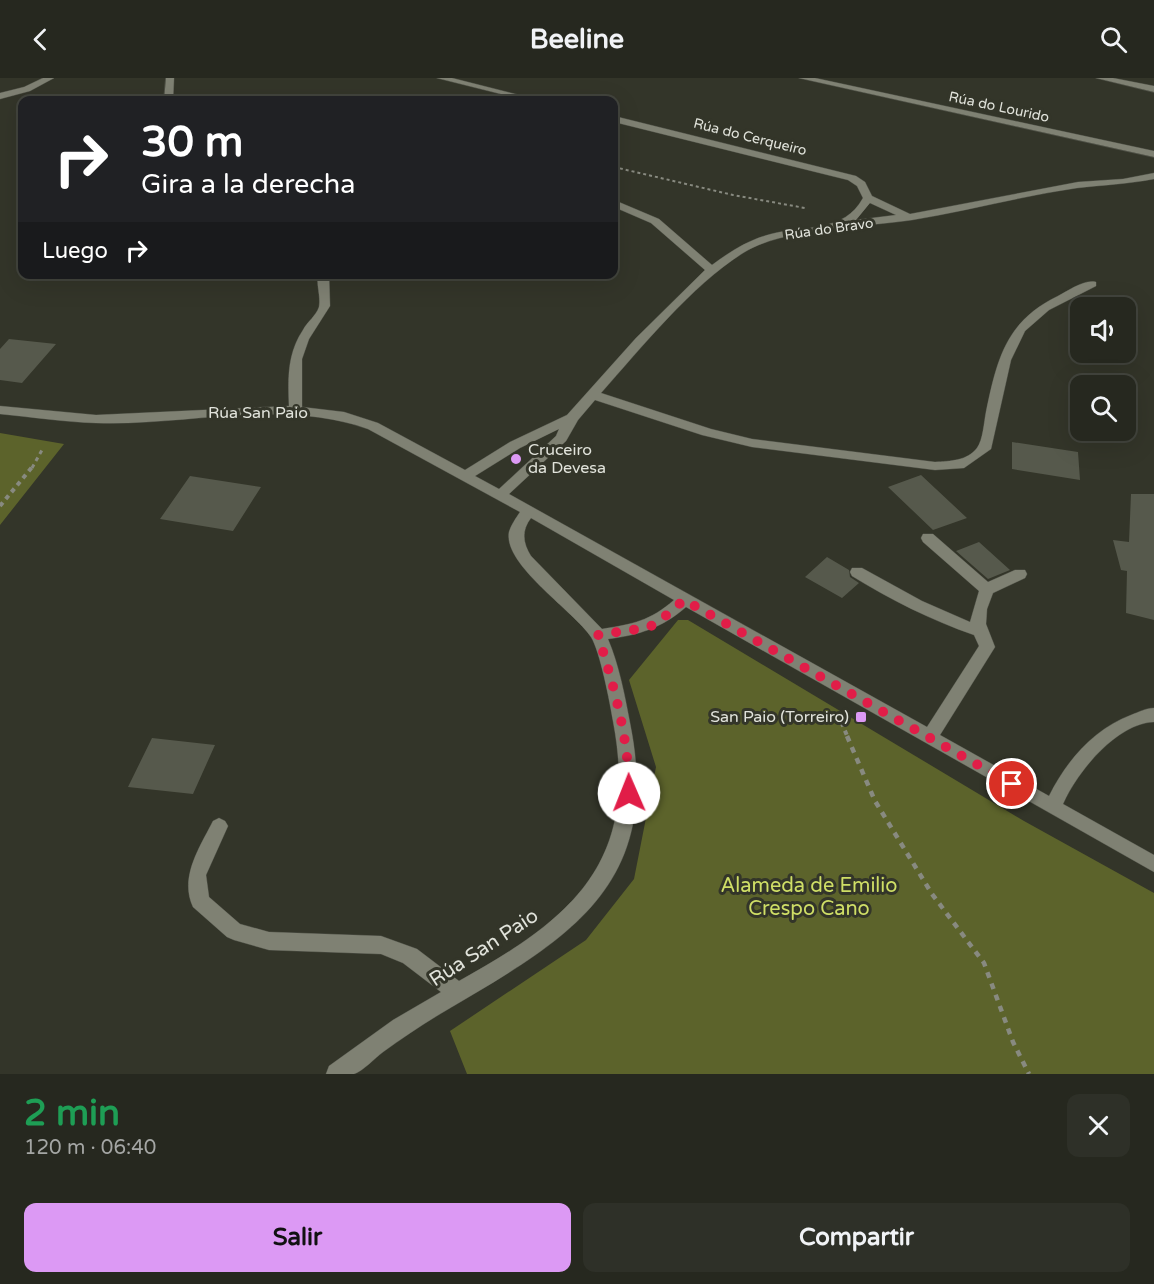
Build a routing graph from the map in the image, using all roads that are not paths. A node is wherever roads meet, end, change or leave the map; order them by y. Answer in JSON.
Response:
{"nodes":[{"id":1,"x":50,"y":78,"type":"edge"},
{"id":2,"x":170,"y":78,"type":"edge"},
{"id":3,"x":441,"y":78,"type":"edge"},
{"id":4,"x":803,"y":78,"type":"edge"},
{"id":5,"x":1100,"y":78,"type":"edge"},
{"id":6,"x":1154,"y":88,"type":"edge"},
{"id":7,"x":0,"y":96,"type":"edge"},
{"id":8,"x":169,"y":96,"type":"edge"},
{"id":9,"x":517,"y":96,"type":"edge"},
{"id":10,"x":618,"y":121,"type":"edge"},
{"id":11,"x":1154,"y":154,"type":"edge"},
{"id":12,"x":1154,"y":176,"type":"edge"},
{"id":13,"x":868,"y":198,"type":"junction"},
{"id":14,"x":618,"y":205,"type":"edge"},
{"id":15,"x":910,"y":217,"type":"junction"},
{"id":16,"x":845,"y":224,"type":"junction"},
{"id":17,"x":712,"y":270,"type":"junction"},
{"id":18,"x":322,"y":279,"type":"edge"},
{"id":19,"x":1092,"y":284,"type":"dead end"},
{"id":20,"x":593,"y":395,"type":"junction"},
{"id":21,"x":0,"y":410,"type":"edge"},
{"id":22,"x":296,"y":410,"type":"junction"},
{"id":23,"x":572,"y":418,"type":"junction"},
{"id":24,"x":465,"y":476,"type":"junction"},
{"id":25,"x":499,"y":496,"type":"junction"},
{"id":26,"x":529,"y":511,"type":"junction"},
{"id":27,"x":928,"y":538,"type":"dead end"},
{"id":28,"x":857,"y":572,"type":"dead end"},
{"id":29,"x":1020,"y":574,"type":"dead end"},
{"id":30,"x":987,"y":589,"type":"junction"},
{"id":31,"x":684,"y":600,"type":"junction"},
{"id":32,"x":979,"y":632,"type":"junction"},
{"id":33,"x":598,"y":635,"type":"junction"},
{"id":34,"x":1154,"y":715,"type":"edge"},
{"id":35,"x":929,"y":738,"type":"junction"},
{"id":36,"x":1053,"y":807,"type":"junction"},
{"id":37,"x":219,"y":826,"type":"dead end"},
{"id":38,"x":1154,"y":864,"type":"edge"},
{"id":39,"x":458,"y":993,"type":"junction"},
{"id":40,"x":337,"y":1074,"type":"edge"}],
"edges":[{"from":1,"to":7,"type":"street"},
{"from":2,"to":8,"type":"street"},
{"from":3,"to":9,"type":"street"},
{"from":4,"to":11,"type":"street","name":"Rúa do Lourido"},
{"from":5,"to":6,"type":"street"},
{"from":10,"to":13,"type":"street","name":"Rúa do Cerqueiro"},
{"from":12,"to":15,"type":"street","name":"Rúa do Bravo"},
{"from":13,"to":15,"type":"street","name":"Rúa do Cerqueiro"},
{"from":13,"to":16,"type":"street"},
{"from":14,"to":17,"type":"street"},
{"from":15,"to":16,"type":"street","name":"Rúa do Bravo"},
{"from":16,"to":17,"type":"street","name":"Rúa do Bravo"},
{"from":17,"to":20,"type":"street","name":"Rúa do Bravo"},
{"from":18,"to":22,"type":"street"},
{"from":19,"to":20,"type":"street"},
{"from":20,"to":23,"type":"street","name":"Rúa do Bravo"},
{"from":21,"to":22,"type":"street","name":"Rúa San Paio"},
{"from":22,"to":24,"type":"street","name":"Rúa San Paio"},
{"from":23,"to":24,"type":"street","name":"Rúa do Bravo"},
{"from":23,"to":25,"type":"street","name":"Rúa do Bravo"},
{"from":24,"to":25,"type":"street","name":"Rúa San Paio"},
{"from":25,"to":26,"type":"street","name":"Rúa San Paio"},
{"from":26,"to":31,"type":"street","name":"Rúa San Paio"},
{"from":26,"to":33,"type":"street","name":"Rúa San Paio"},
{"from":27,"to":30,"type":"street"},
{"from":28,"to":32,"type":"street"},
{"from":29,"to":30,"type":"street"},
{"from":30,"to":32,"type":"street"},
{"from":31,"to":33,"type":"street"},
{"from":31,"to":35,"type":"street","name":"Rúa San Paio"},
{"from":32,"to":35,"type":"street"},
{"from":33,"to":39,"type":"street","name":"Rúa San Paio"},
{"from":34,"to":36,"type":"street"},
{"from":35,"to":36,"type":"street","name":"Rúa San Paio"},
{"from":36,"to":38,"type":"street","name":"Rúa San Paio"},
{"from":37,"to":39,"type":"street"},
{"from":39,"to":40,"type":"street","name":"Rúa San Paio"}]}
